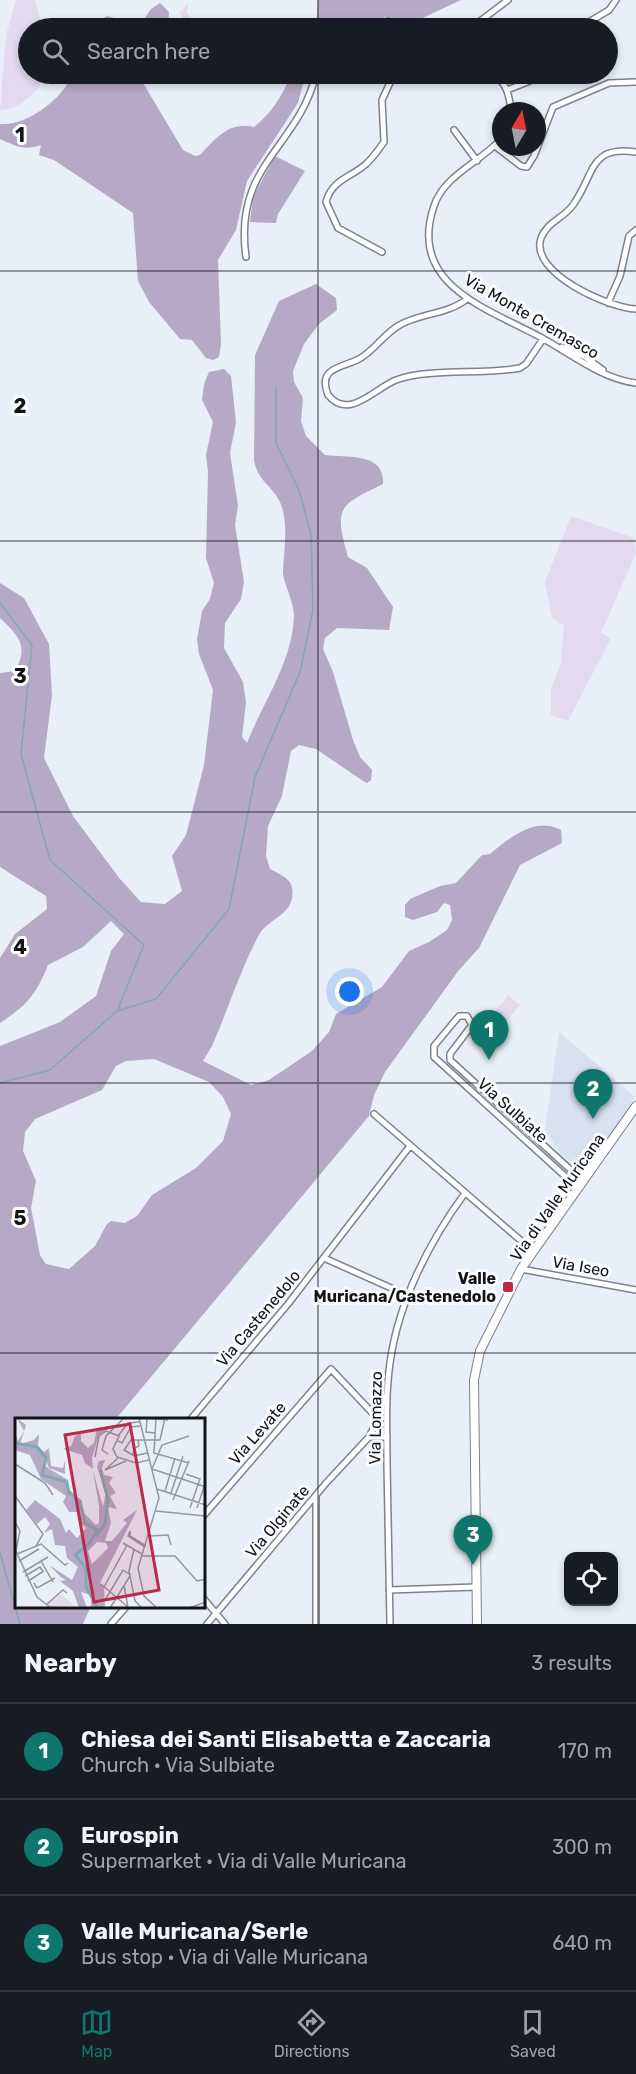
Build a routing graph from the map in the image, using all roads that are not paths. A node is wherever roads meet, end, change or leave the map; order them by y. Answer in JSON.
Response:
{"nodes":[{"id":1,"x":508,"y":0,"type":"edge"},
{"id":2,"x":616,"y":0,"type":"edge"},
{"id":3,"x":484,"y":18,"type":"edge"},
{"id":4,"x":595,"y":18,"type":"edge"},
{"id":5,"x":636,"y":82,"type":"edge"},
{"id":6,"x":618,"y":83,"type":"edge"},
{"id":7,"x":313,"y":84,"type":"edge"},
{"id":8,"x":389,"y":84,"type":"edge"},
{"id":9,"x":503,"y":84,"type":"edge"},
{"id":10,"x":522,"y":84,"type":"edge"},
{"id":11,"x":607,"y":84,"type":"edge"},
{"id":12,"x":507,"y":90,"type":"junction"},
{"id":13,"x":509,"y":102,"type":"edge"},
{"id":14,"x":546,"y":125,"type":"edge"},
{"id":15,"x":454,"y":130,"type":"dead end"},
{"id":16,"x":492,"y":148,"type":"edge"},
{"id":17,"x":636,"y":152,"type":"edge"},
{"id":18,"x":508,"y":156,"type":"edge"},
{"id":19,"x":534,"y":156,"type":"edge"},
{"id":20,"x":477,"y":160,"type":"junction"},
{"id":21,"x":636,"y":230,"type":"edge"},
{"id":22,"x":382,"y":252,"type":"dead end"},
{"id":23,"x":246,"y":257,"type":"dead end"},
{"id":24,"x":467,"y":299,"type":"junction"},
{"id":25,"x":608,"y":303,"type":"junction"},
{"id":26,"x":636,"y":309,"type":"edge"},
{"id":27,"x":543,"y":339,"type":"junction"},
{"id":28,"x":636,"y":384,"type":"edge"},
{"id":29,"x":636,"y":1106,"type":"edge"},
{"id":30,"x":374,"y":1114,"type":"dead end"},
{"id":31,"x":410,"y":1146,"type":"junction"},
{"id":32,"x":581,"y":1185,"type":"junction"},
{"id":33,"x":465,"y":1193,"type":"junction"},
{"id":34,"x":533,"y":1251,"type":"junction"},
{"id":35,"x":324,"y":1258,"type":"junction"},
{"id":36,"x":521,"y":1269,"type":"junction"},
{"id":37,"x":636,"y":1290,"type":"edge"},
{"id":38,"x":409,"y":1296,"type":"junction"},
{"id":39,"x":387,"y":1387,"type":"junction"},
{"id":40,"x":192,"y":1418,"type":"edge"},
{"id":41,"x":378,"y":1419,"type":"junction"},
{"id":42,"x":369,"y":1437,"type":"junction"},
{"id":43,"x":387,"y":1437,"type":"junction"},
{"id":44,"x":316,"y":1496,"type":"junction"},
{"id":45,"x":206,"y":1513,"type":"edge"},
{"id":46,"x":476,"y":1587,"type":"junction"},
{"id":47,"x":389,"y":1590,"type":"junction"},
{"id":48,"x":206,"y":1602,"type":"edge"},
{"id":49,"x":124,"y":1609,"type":"edge"},
{"id":50,"x":216,"y":1614,"type":"junction"},
{"id":51,"x":111,"y":1624,"type":"edge"},
{"id":52,"x":207,"y":1624,"type":"edge"},
{"id":53,"x":225,"y":1624,"type":"edge"},
{"id":54,"x":316,"y":1624,"type":"edge"},
{"id":55,"x":390,"y":1624,"type":"edge"},
{"id":56,"x":477,"y":1624,"type":"edge"}],
"edges":[{"from":1,"to":3,"type":"street"},
{"from":2,"to":4,"type":"street"},
{"from":5,"to":6,"type":"street"},
{"from":7,"to":23,"type":"street"},
{"from":8,"to":22,"type":"street"},
{"from":9,"to":12,"type":"street"},
{"from":10,"to":12,"type":"street"},
{"from":11,"to":14,"type":"street"},
{"from":12,"to":13,"type":"street"},
{"from":15,"to":20,"type":"street"},
{"from":16,"to":20,"type":"street","name":"Via Monte Cremasco"},
{"from":17,"to":25,"type":"street"},
{"from":18,"to":19,"type":"street"},
{"from":20,"to":24,"type":"street","name":"Via Monte Cremasco"},
{"from":21,"to":25,"type":"street"},
{"from":24,"to":27,"type":"street","name":"Via Monte Cremasco"},
{"from":24,"to":27,"type":"street"},
{"from":25,"to":26,"type":"street"},
{"from":27,"to":28,"type":"street","name":"Via Monte Cremasco"},
{"from":29,"to":32,"type":"street","name":"Via di Valle Muricana"},
{"from":30,"to":31,"type":"street"},
{"from":31,"to":33,"type":"street"},
{"from":31,"to":35,"type":"street","name":"Via Castenedolo"},
{"from":32,"to":32,"type":"street","name":"Via Sulbiate"},
{"from":32,"to":34,"type":"street","name":"Via di Valle Muricana"},
{"from":33,"to":34,"type":"street"},
{"from":33,"to":38,"type":"street","name":"Via Lomazzo"},
{"from":34,"to":36,"type":"street","name":"Via di Valle Muricana"},
{"from":35,"to":38,"type":"street"},
{"from":35,"to":40,"type":"street","name":"Via Castenedolo"},
{"from":36,"to":37,"type":"street","name":"Via Iseo"},
{"from":36,"to":46,"type":"street","name":"Via di Valle Muricana"},
{"from":38,"to":39,"type":"street","name":"Via Lomazzo"},
{"from":39,"to":41,"type":"street","name":"Via Olginate"},
{"from":39,"to":43,"type":"street","name":"Via Lomazzo"},
{"from":41,"to":42,"type":"street","name":"Via Olginate"},
{"from":41,"to":45,"type":"street","name":"Via Levate"},
{"from":42,"to":43,"type":"street"},
{"from":42,"to":44,"type":"street","name":"Via Olginate"},
{"from":43,"to":47,"type":"street","name":"Via Lomazzo"},
{"from":44,"to":50,"type":"street","name":"Via Olginate"},
{"from":44,"to":54,"type":"street"},
{"from":46,"to":47,"type":"street"},
{"from":46,"to":56,"type":"street","name":"Via di Valle Muricana"},
{"from":47,"to":55,"type":"street","name":"Via Lomazzo"},
{"from":48,"to":50,"type":"street"},
{"from":49,"to":51,"type":"street"},
{"from":50,"to":52,"type":"street","name":"Via Olginate"},
{"from":50,"to":53,"type":"street"}]}
